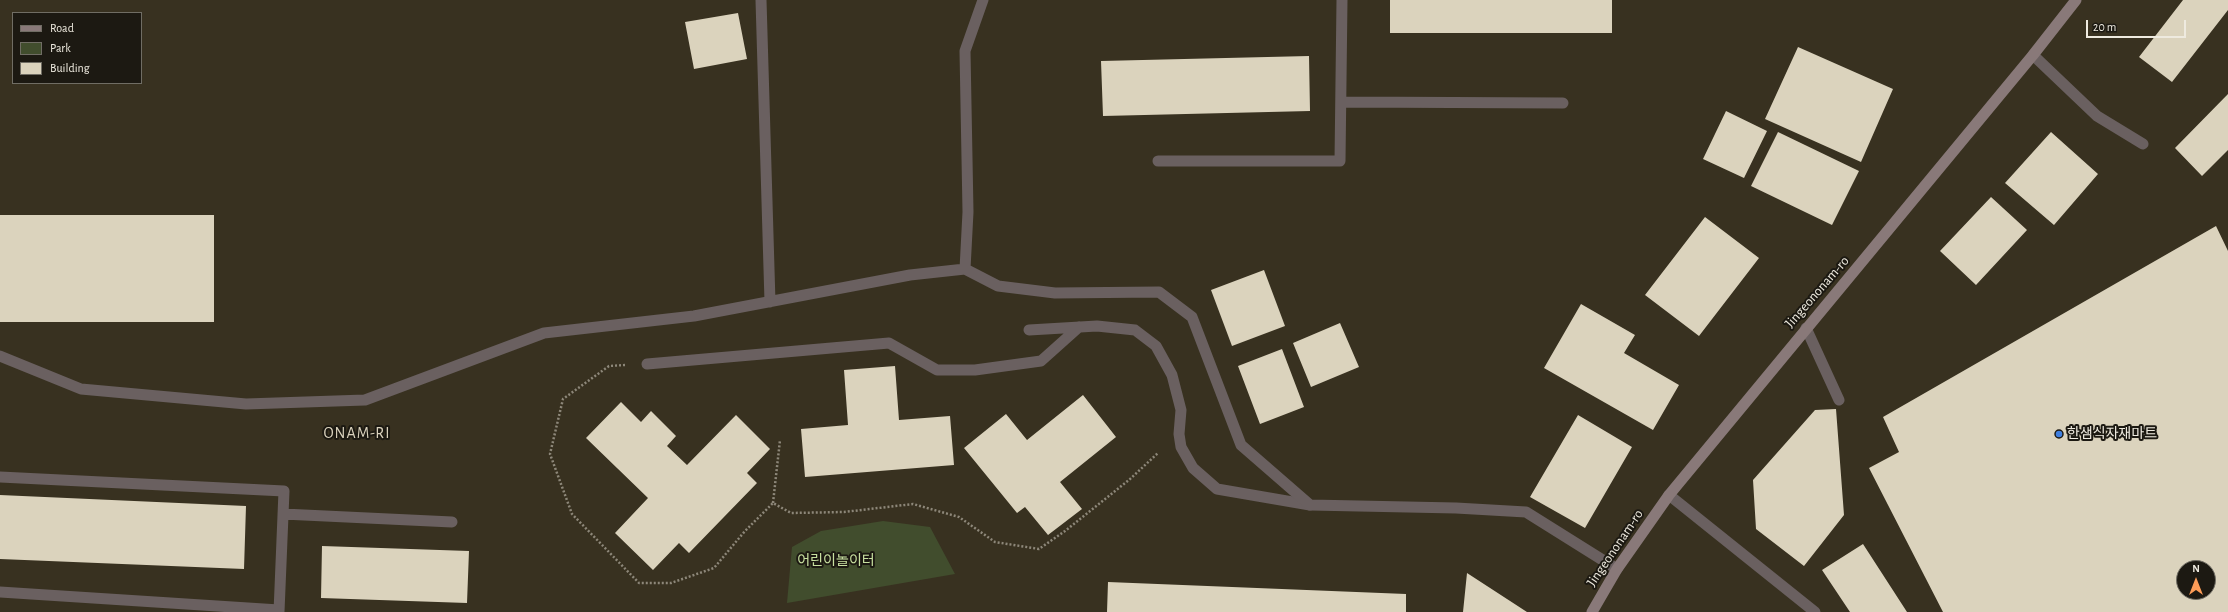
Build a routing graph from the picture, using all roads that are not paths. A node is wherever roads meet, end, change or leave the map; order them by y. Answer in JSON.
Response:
{"nodes":[{"id":1,"x":761,"y":0,"type":"edge"},
{"id":2,"x":983,"y":0,"type":"edge"},
{"id":3,"x":1342,"y":0,"type":"edge"},
{"id":4,"x":2076,"y":0,"type":"edge"},
{"id":5,"x":2033,"y":55,"type":"junction"},
{"id":6,"x":1341,"y":102,"type":"junction"},
{"id":7,"x":1563,"y":102,"type":"dead end"},
{"id":8,"x":2143,"y":144,"type":"dead end"},
{"id":9,"x":1158,"y":161,"type":"dead end"},
{"id":10,"x":965,"y":269,"type":"junction"},
{"id":11,"x":770,"y":302,"type":"junction"},
{"id":12,"x":1080,"y":327,"type":"junction"},
{"id":13,"x":1806,"y":328,"type":"junction"},
{"id":14,"x":1029,"y":330,"type":"dead end"},
{"id":15,"x":0,"y":356,"type":"edge"},
{"id":16,"x":647,"y":364,"type":"road end"},
{"id":17,"x":1839,"y":400,"type":"dead end"},
{"id":18,"x":0,"y":477,"type":"edge"},
{"id":19,"x":1669,"y":495,"type":"junction"},
{"id":20,"x":1310,"y":505,"type":"junction"},
{"id":21,"x":283,"y":514,"type":"junction"},
{"id":22,"x":452,"y":522,"type":"dead end"},
{"id":23,"x":1617,"y":569,"type":"junction"},
{"id":24,"x":0,"y":592,"type":"edge"},
{"id":25,"x":279,"y":611,"type":"edge"},
{"id":26,"x":1592,"y":612,"type":"edge"},
{"id":27,"x":1815,"y":612,"type":"edge"}],
"edges":[{"from":1,"to":11,"type":"street"},
{"from":2,"to":10,"type":"street"},
{"from":3,"to":6,"type":"street"},
{"from":4,"to":5,"type":"main road","name":"Jingeononam-ro"},
{"from":5,"to":8,"type":"street"},
{"from":5,"to":13,"type":"main road","name":"Jingeononam-ro"},
{"from":6,"to":7,"type":"street"},
{"from":6,"to":9,"type":"street"},
{"from":10,"to":11,"type":"street"},
{"from":10,"to":20,"type":"street"},
{"from":11,"to":15,"type":"street"},
{"from":12,"to":14,"type":"street"},
{"from":12,"to":16,"type":"street"},
{"from":12,"to":20,"type":"street"},
{"from":13,"to":17,"type":"street"},
{"from":13,"to":19,"type":"main road","name":"Jingeononam-ro"},
{"from":18,"to":21,"type":"street"},
{"from":19,"to":23,"type":"main road","name":"Jingeononam-ro"},
{"from":19,"to":27,"type":"street"},
{"from":20,"to":23,"type":"street"},
{"from":21,"to":22,"type":"street"},
{"from":21,"to":25,"type":"street"},
{"from":23,"to":26,"type":"main road","name":"Jingeononam-ro"},
{"from":24,"to":25,"type":"street"}]}
